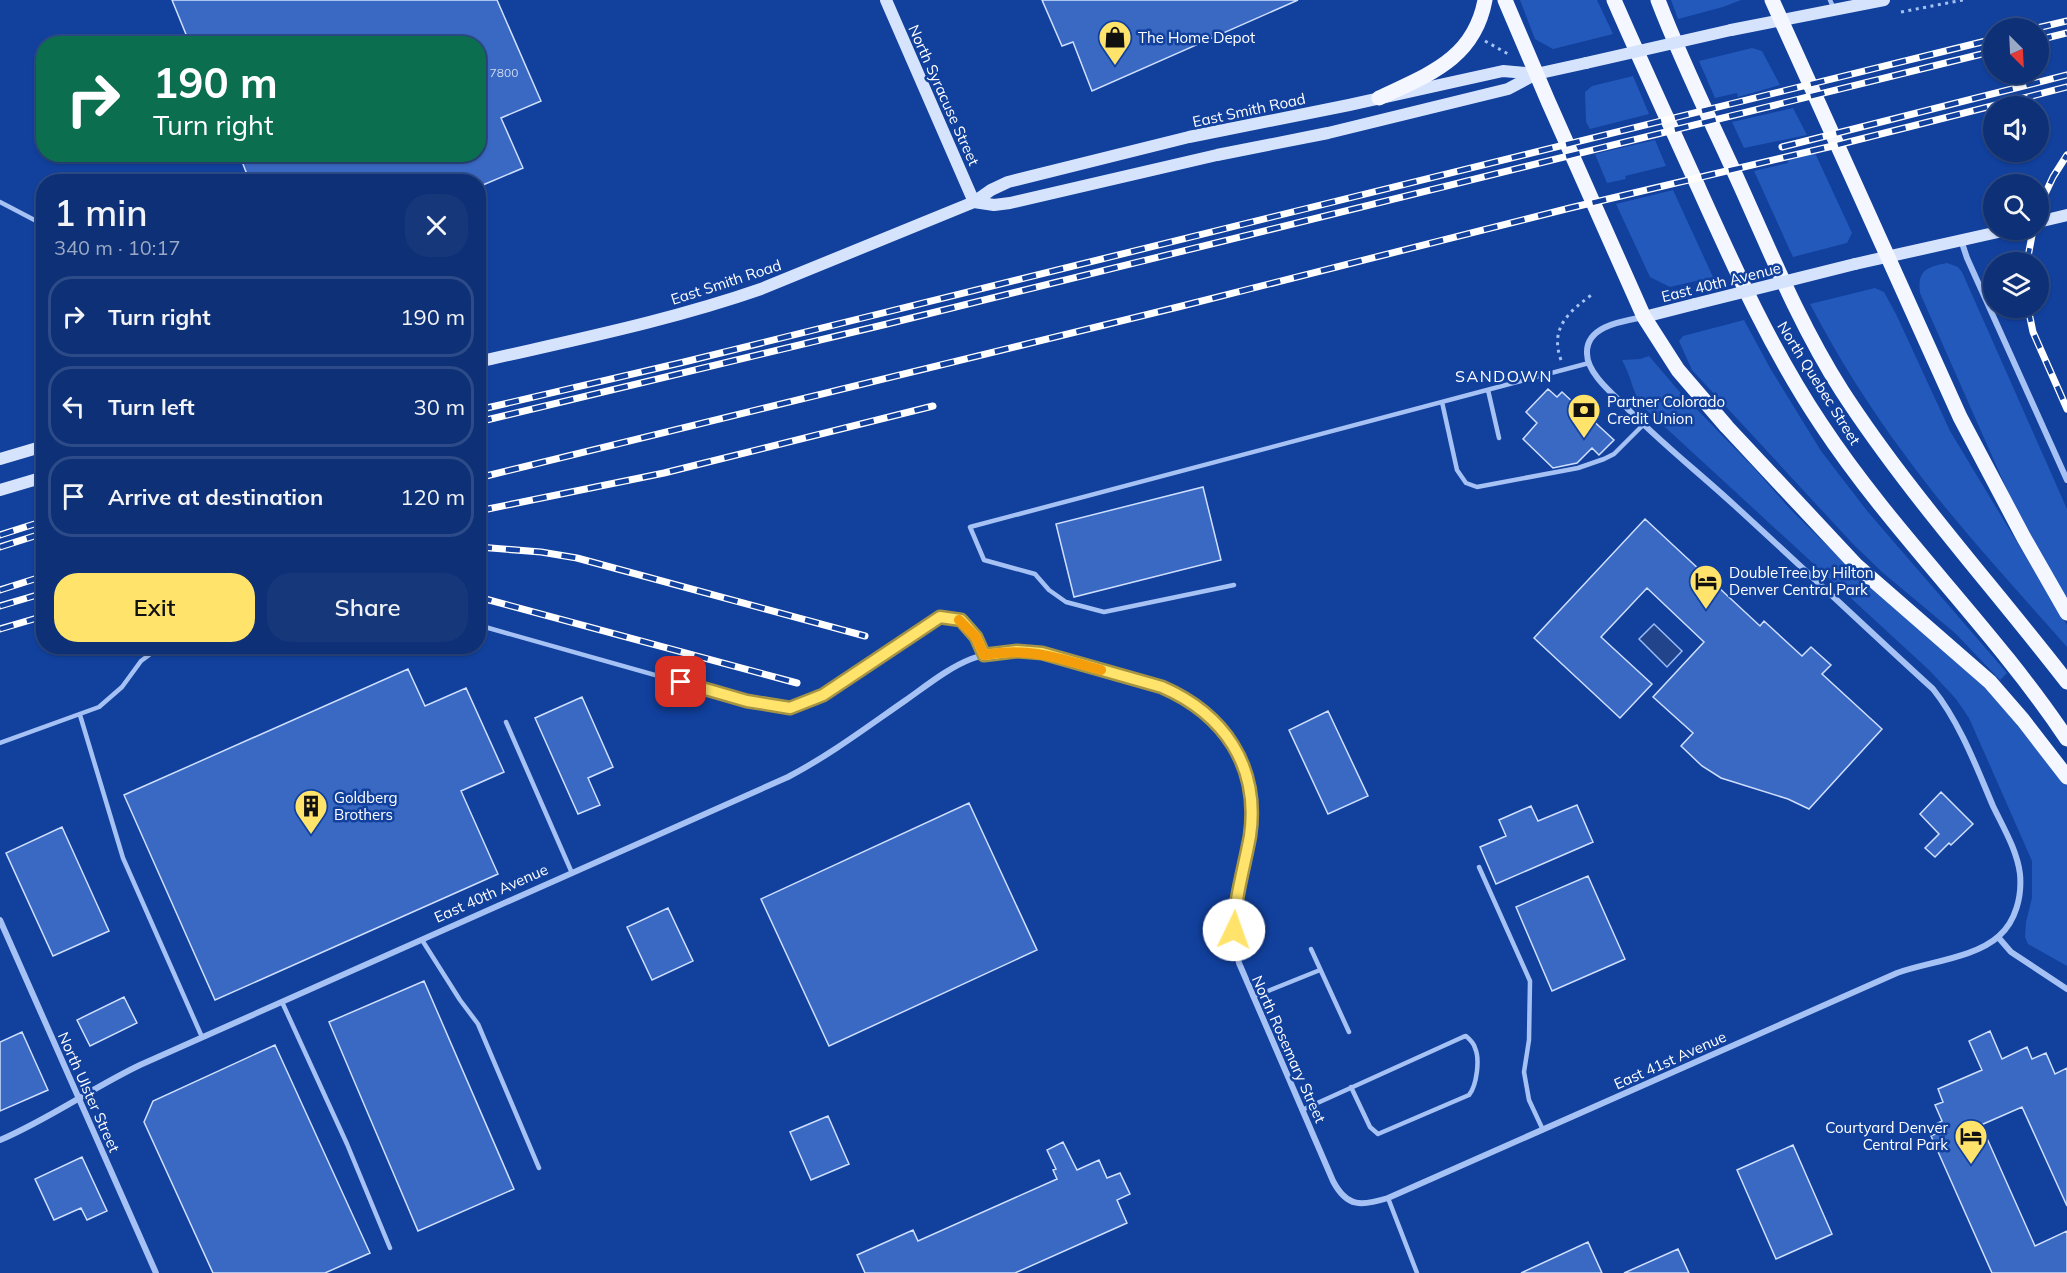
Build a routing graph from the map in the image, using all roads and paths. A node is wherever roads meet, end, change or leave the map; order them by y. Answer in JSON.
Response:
{"nodes":[{"id":1,"x":886,"y":0,"type":"edge"},
{"id":2,"x":1485,"y":0,"type":"edge"},
{"id":3,"x":1505,"y":0,"type":"edge"},
{"id":4,"x":1614,"y":0,"type":"edge"},
{"id":5,"x":1658,"y":0,"type":"edge"},
{"id":6,"x":1772,"y":0,"type":"edge"},
{"id":7,"x":1884,"y":0,"type":"edge"},
{"id":8,"x":1964,"y":0,"type":"edge"},
{"id":9,"x":1832,"y":4,"type":"edge"},
{"id":10,"x":1901,"y":12,"type":"dead end"},
{"id":11,"x":1780,"y":19,"type":"junction"},
{"id":12,"x":1485,"y":41,"type":"dead end"},
{"id":13,"x":1510,"y":55,"type":"dead end"},
{"id":14,"x":1536,"y":74,"type":"junction"},
{"id":15,"x":1379,"y":98,"type":"junction"},
{"id":16,"x":0,"y":202,"type":"edge"},
{"id":17,"x":974,"y":202,"type":"junction"},
{"id":18,"x":2067,"y":215,"type":"edge"},
{"id":19,"x":2049,"y":219,"type":"edge"},
{"id":20,"x":36,"y":221,"type":"edge"},
{"id":21,"x":1983,"y":235,"type":"edge"},
{"id":22,"x":1961,"y":240,"type":"junction"},
{"id":23,"x":1888,"y":257,"type":"junction"},
{"id":24,"x":1594,"y":293,"type":"dead end"},
{"id":25,"x":1644,"y":316,"type":"junction"},
{"id":26,"x":486,"y":361,"type":"edge"},
{"id":27,"x":1589,"y":363,"type":"junction"},
{"id":28,"x":1564,"y":370,"type":"junction"},
{"id":29,"x":1488,"y":390,"type":"junction"},
{"id":30,"x":1443,"y":402,"type":"junction"},
{"id":31,"x":1643,"y":425,"type":"junction"},
{"id":32,"x":1498,"y":438,"type":"dead end"},
{"id":33,"x":36,"y":448,"type":"edge"},
{"id":34,"x":0,"y":459,"type":"edge"},
{"id":35,"x":36,"y":479,"type":"edge"},
{"id":36,"x":2067,"y":480,"type":"edge"},
{"id":37,"x":0,"y":490,"type":"edge"},
{"id":38,"x":1234,"y":585,"type":"dead end"},
{"id":39,"x":2067,"y":613,"type":"edge"},
{"id":40,"x":486,"y":627,"type":"edge"},
{"id":41,"x":150,"y":654,"type":"edge"},
{"id":42,"x":984,"y":655,"type":"junction"},
{"id":43,"x":2067,"y":682,"type":"edge"},
{"id":44,"x":80,"y":715,"type":"junction"},
{"id":45,"x":506,"y":722,"type":"dead end"},
{"id":46,"x":2067,"y":739,"type":"edge"},
{"id":47,"x":0,"y":743,"type":"edge"},
{"id":48,"x":2067,"y":777,"type":"edge"},
{"id":49,"x":1479,"y":867,"type":"dead end"},
{"id":50,"x":572,"y":873,"type":"junction"},
{"id":51,"x":0,"y":920,"type":"edge"},
{"id":52,"x":1998,"y":937,"type":"junction"},
{"id":53,"x":422,"y":940,"type":"junction"},
{"id":54,"x":1311,"y":949,"type":"dead end"},
{"id":55,"x":1320,"y":970,"type":"junction"},
{"id":56,"x":2067,"y":989,"type":"edge"},
{"id":57,"x":1252,"y":998,"type":"junction"},
{"id":58,"x":282,"y":1002,"type":"junction"},
{"id":59,"x":1349,"y":1032,"type":"dead end"},
{"id":60,"x":202,"y":1037,"type":"junction"},
{"id":61,"x":1351,"y":1088,"type":"junction"},
{"id":62,"x":78,"y":1098,"type":"junction"},
{"id":63,"x":1302,"y":1110,"type":"junction"},
{"id":64,"x":1543,"y":1130,"type":"junction"},
{"id":65,"x":0,"y":1140,"type":"edge"},
{"id":66,"x":539,"y":1168,"type":"dead end"},
{"id":67,"x":1388,"y":1198,"type":"junction"},
{"id":68,"x":1351,"y":1202,"type":"joint"},
{"id":69,"x":390,"y":1248,"type":"dead end"},
{"id":70,"x":156,"y":1273,"type":"edge"},
{"id":71,"x":1418,"y":1273,"type":"edge"}],
"edges":[{"from":1,"to":17,"type":"street","name":"North Syracuse Street"},
{"from":2,"to":15,"type":"main road"},
{"from":3,"to":14,"type":"main road"},
{"from":4,"to":46,"type":"main road","name":"North Quebec Street"},
{"from":5,"to":43,"type":"main road","name":"North Quebec Street"},
{"from":6,"to":11,"type":"main road"},
{"from":7,"to":9,"type":"street","name":"East Smith Road"},
{"from":8,"to":10,"type":"path"},
{"from":9,"to":11,"type":"street","name":"East Smith Road"},
{"from":11,"to":14,"type":"street","name":"East Smith Road","bridge":true},
{"from":11,"to":23,"type":"main road"},
{"from":12,"to":13,"type":"path"},
{"from":14,"to":15,"type":"street","name":"East Smith Road"},
{"from":14,"to":17,"type":"street","name":"East Smith Road"},
{"from":14,"to":25,"type":"main road"},
{"from":15,"to":17,"type":"street","name":"East Smith Road"},
{"from":16,"to":20,"type":"lane"},
{"from":17,"to":26,"type":"street","name":"East Smith Road"},
{"from":18,"to":19,"type":"street"},
{"from":21,"to":22,"type":"street","name":"East 40th Avenue"},
{"from":22,"to":23,"type":"street","name":"East 40th Avenue"},
{"from":22,"to":36,"type":"street"},
{"from":23,"to":25,"type":"street","name":"East 40th Avenue","bridge":true},
{"from":23,"to":39,"type":"main road"},
{"from":24,"to":28,"type":"path"},
{"from":25,"to":27,"type":"street","name":"East 40th Avenue"},
{"from":25,"to":48,"type":"main road"},
{"from":27,"to":28,"type":"lane"},
{"from":27,"to":31,"type":"street"},
{"from":28,"to":29,"type":"lane"},
{"from":29,"to":30,"type":"lane"},
{"from":29,"to":32,"type":"lane"},
{"from":30,"to":31,"type":"lane"},
{"from":30,"to":38,"type":"lane"},
{"from":31,"to":52,"type":"street"},
{"from":33,"to":34,"type":"street"},
{"from":35,"to":37,"type":"street"},
{"from":40,"to":42,"type":"lane"},
{"from":41,"to":44,"type":"lane"},
{"from":42,"to":50,"type":"street","name":"East 40th Avenue"},
{"from":42,"to":57,"type":"street","name":"North Rosemary Street"},
{"from":44,"to":47,"type":"lane"},
{"from":44,"to":60,"type":"lane"},
{"from":45,"to":50,"type":"lane"},
{"from":49,"to":64,"type":"lane"},
{"from":50,"to":53,"type":"street","name":"East 40th Avenue"},
{"from":51,"to":62,"type":"street","name":"North Ulster Street"},
{"from":52,"to":56,"type":"street"},
{"from":52,"to":64,"type":"street","name":"East 41st Avenue"},
{"from":53,"to":58,"type":"street","name":"East 40th Avenue"},
{"from":53,"to":66,"type":"lane"},
{"from":54,"to":55,"type":"lane"},
{"from":55,"to":57,"type":"lane"},
{"from":55,"to":59,"type":"lane"},
{"from":57,"to":63,"type":"street","name":"North Rosemary Street"},
{"from":58,"to":60,"type":"street","name":"East 40th Avenue"},
{"from":58,"to":69,"type":"lane"},
{"from":60,"to":62,"type":"street","name":"East 40th Avenue"},
{"from":61,"to":61,"type":"lane"},
{"from":61,"to":63,"type":"lane"},
{"from":62,"to":65,"type":"street","name":"East 40th Avenue"},
{"from":62,"to":70,"type":"street","name":"North Ulster Street"},
{"from":63,"to":68,"type":"street","name":"North Rosemary Street"},
{"from":64,"to":67,"type":"street","name":"East 41st Avenue"},
{"from":67,"to":68,"type":"street","name":"East 41st Avenue"},
{"from":67,"to":71,"type":"lane"}]}
